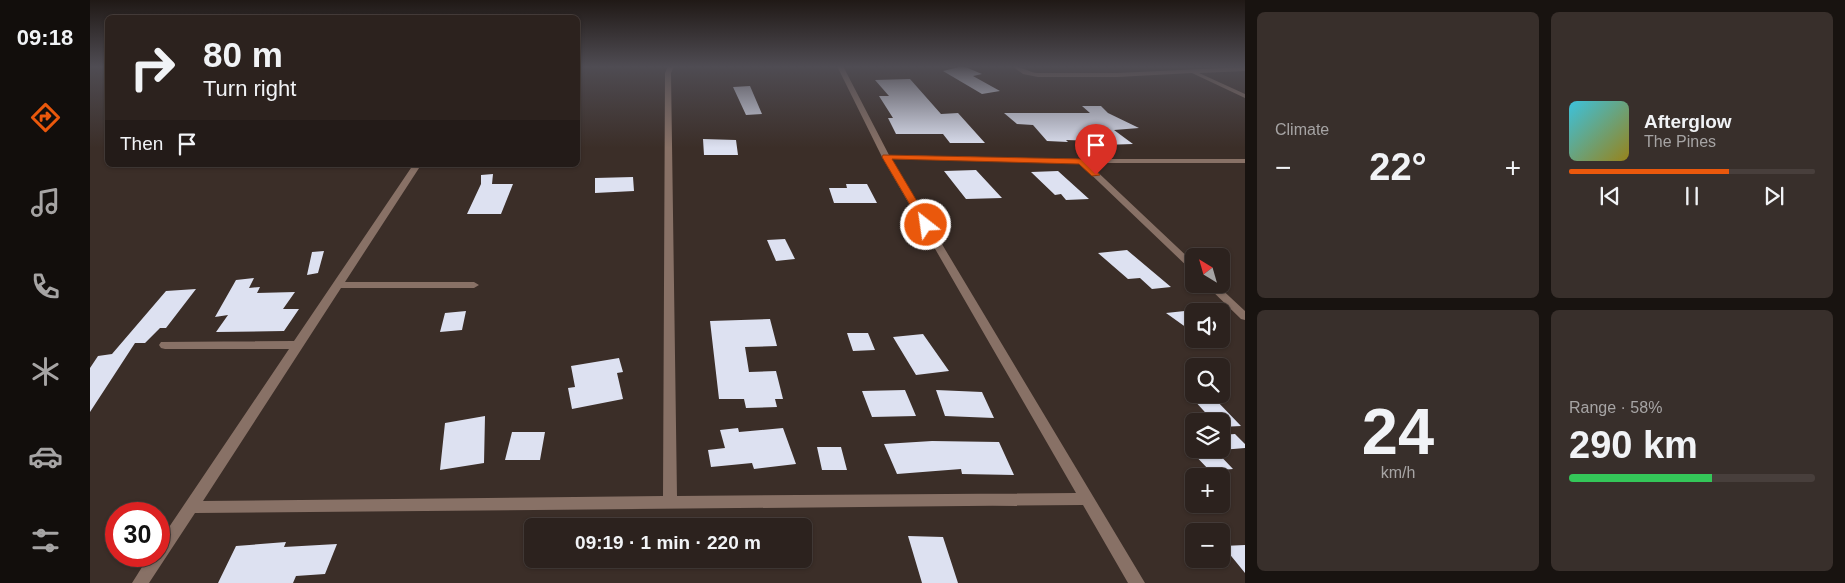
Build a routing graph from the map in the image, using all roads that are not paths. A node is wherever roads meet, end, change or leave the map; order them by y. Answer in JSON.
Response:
{"nodes":[{"id":1,"x":668,"y":93,"type":"edge"},
{"id":2,"x":854,"y":93,"type":"edge"},
{"id":3,"x":886,"y":157,"type":"junction"},
{"id":4,"x":1082,"y":161,"type":"junction"},
{"id":5,"x":1245,"y":161,"type":"edge"},
{"id":6,"x":416,"y":167,"type":"edge"},
{"id":7,"x":1185,"y":259,"type":"edge"},
{"id":8,"x":338,"y":285,"type":"junction"},
{"id":9,"x":474,"y":285,"type":"dead end"},
{"id":10,"x":1220,"y":293,"type":"edge"},
{"id":11,"x":1245,"y":317,"type":"edge"},
{"id":12,"x":298,"y":345,"type":"junction"},
{"id":13,"x":165,"y":346,"type":"dead end"},
{"id":14,"x":1087,"y":499,"type":"junction"},
{"id":15,"x":670,"y":503,"type":"junction"},
{"id":16,"x":191,"y":507,"type":"junction"},
{"id":17,"x":170,"y":538,"type":"edge"},
{"id":18,"x":151,"y":567,"type":"edge"},
{"id":19,"x":140,"y":583,"type":"edge"},
{"id":20,"x":1137,"y":583,"type":"edge"}],
"edges":[{"from":1,"to":15,"type":"street"},
{"from":2,"to":3,"type":"street"},
{"from":3,"to":4,"type":"street"},
{"from":3,"to":14,"type":"street"},
{"from":4,"to":5,"type":"street"},
{"from":4,"to":7,"type":"street"},
{"from":6,"to":8,"type":"street"},
{"from":8,"to":9,"type":"street"},
{"from":8,"to":12,"type":"street"},
{"from":10,"to":11,"type":"street"},
{"from":12,"to":13,"type":"street"},
{"from":12,"to":16,"type":"street"},
{"from":14,"to":15,"type":"street"},
{"from":14,"to":20,"type":"street"},
{"from":15,"to":16,"type":"street"},
{"from":16,"to":17,"type":"street"},
{"from":18,"to":19,"type":"street"}]}
